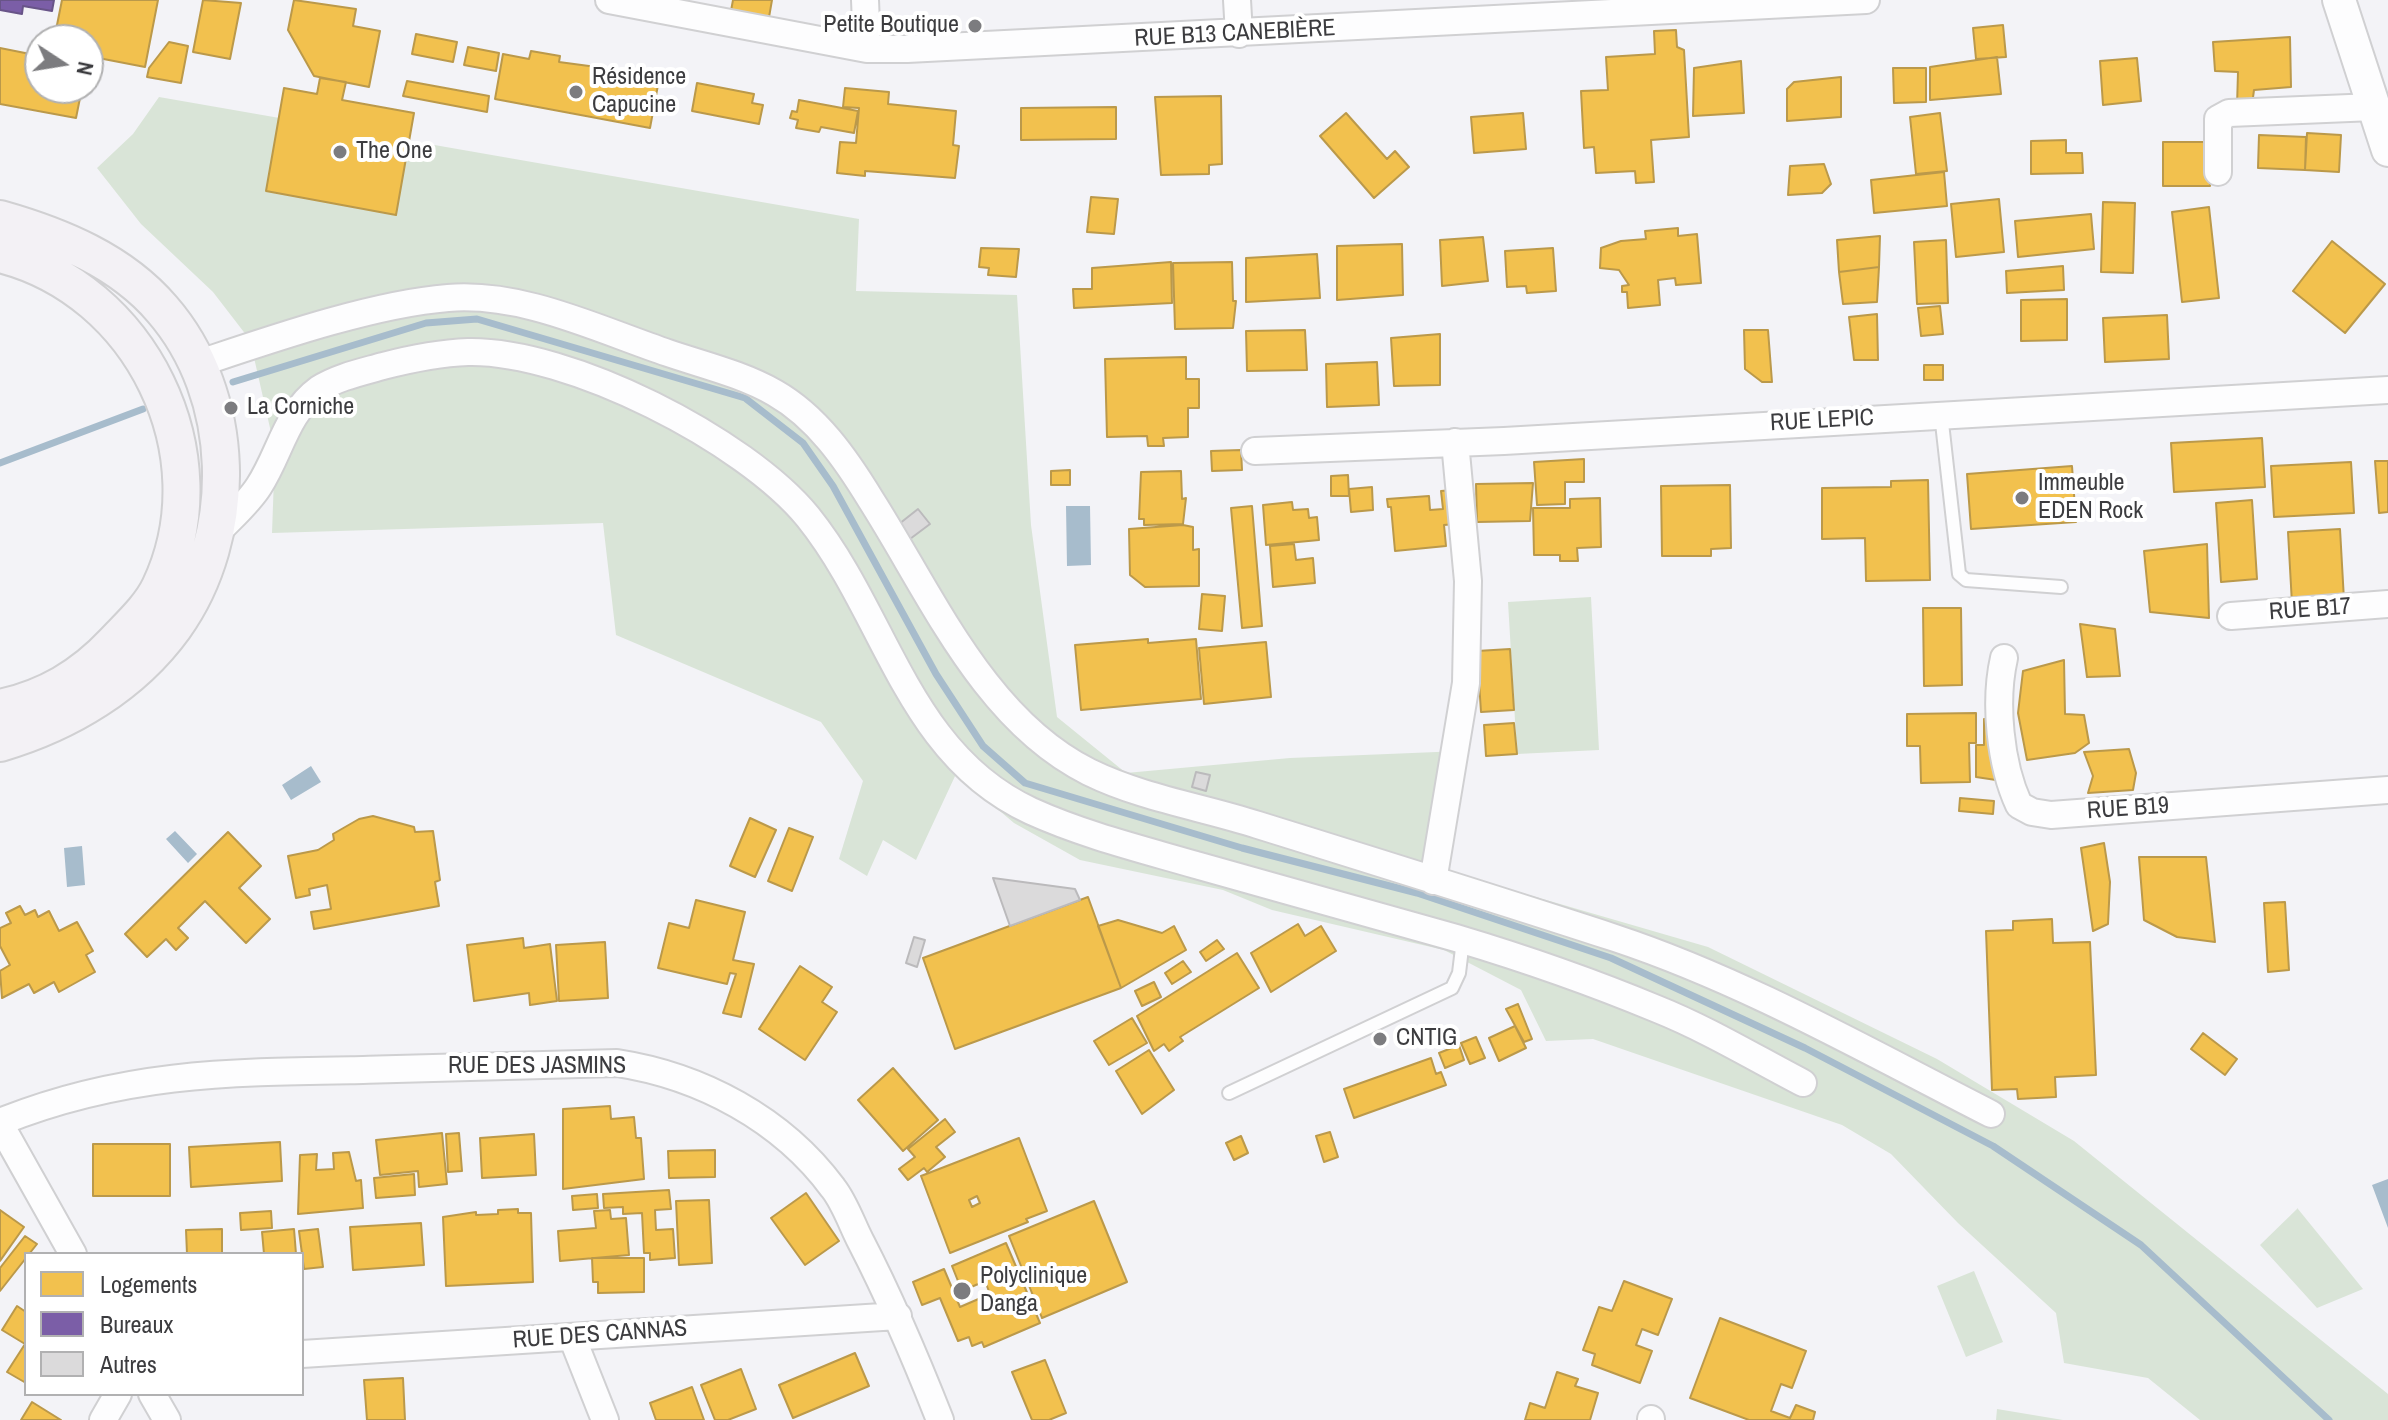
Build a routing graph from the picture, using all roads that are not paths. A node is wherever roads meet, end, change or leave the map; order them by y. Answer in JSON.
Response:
{"nodes":[{"id":1,"x":609,"y":0,"type":"edge"},
{"id":2,"x":865,"y":0,"type":"edge"},
{"id":3,"x":1237,"y":0,"type":"edge"},
{"id":4,"x":1866,"y":0,"type":"edge"},
{"id":5,"x":2339,"y":0,"type":"edge"},
{"id":6,"x":1757,"y":4,"type":"edge"},
{"id":7,"x":1239,"y":34,"type":"junction"},
{"id":8,"x":867,"y":49,"type":"junction"},
{"id":9,"x":2374,"y":107,"type":"junction"},
{"id":10,"x":2388,"y":149,"type":"edge"},
{"id":11,"x":2218,"y":172,"type":"dead end"},
{"id":12,"x":0,"y":219,"type":"edge"},
{"id":13,"x":0,"y":254,"type":"edge"},
{"id":14,"x":197,"y":364,"type":"junction"},
{"id":15,"x":2388,"y":390,"type":"edge"},
{"id":16,"x":1941,"y":414,"type":"junction"},
{"id":17,"x":1455,"y":442,"type":"junction"},
{"id":18,"x":1255,"y":451,"type":"dead end"},
{"id":19,"x":214,"y":536,"type":"junction"},
{"id":20,"x":2061,"y":587,"type":"dead end"},
{"id":21,"x":2388,"y":604,"type":"edge"},
{"id":22,"x":2231,"y":616,"type":"dead end"},
{"id":23,"x":2004,"y":658,"type":"dead end"},
{"id":24,"x":2,"y":733,"type":"edge"},
{"id":25,"x":2388,"y":790,"type":"edge"},
{"id":26,"x":1433,"y":881,"type":"junction"},
{"id":27,"x":1463,"y":940,"type":"junction"},
{"id":28,"x":1803,"y":1083,"type":"dead end"},
{"id":29,"x":1229,"y":1093,"type":"dead end"},
{"id":30,"x":1991,"y":1114,"type":"dead end"},
{"id":31,"x":0,"y":1123,"type":"edge"},
{"id":32,"x":72,"y":1252,"type":"edge"},
{"id":33,"x":898,"y":1316,"type":"junction"},
{"id":34,"x":572,"y":1337,"type":"junction"},
{"id":35,"x":304,"y":1354,"type":"edge"},
{"id":36,"x":117,"y":1396,"type":"edge"},
{"id":37,"x":153,"y":1396,"type":"edge"},
{"id":38,"x":103,"y":1420,"type":"edge"},
{"id":39,"x":167,"y":1420,"type":"edge"},
{"id":40,"x":605,"y":1420,"type":"edge"},
{"id":41,"x":940,"y":1420,"type":"edge"}],
"edges":[{"from":1,"to":8,"type":"street","name":"RUE B13 CANEBIÈRE"},
{"from":2,"to":8,"type":"street"},
{"from":3,"to":7,"type":"street"},
{"from":4,"to":6,"type":"street","name":"RUE B13 CANEBIÈRE"},
{"from":5,"to":9,"type":"street"},
{"from":6,"to":7,"type":"street","name":"RUE B13 CANEBIÈRE"},
{"from":7,"to":8,"type":"street","name":"RUE B13 CANEBIÈRE"},
{"from":9,"to":10,"type":"street"},
{"from":9,"to":11,"type":"street"},
{"from":12,"to":14,"type":"main road"},
{"from":13,"to":24,"type":"main road"},
{"from":14,"to":19,"type":"main road"},
{"from":14,"to":26,"type":"street"},
{"from":15,"to":16,"type":"street","name":"RUE LEPIC"},
{"from":16,"to":17,"type":"street","name":"RUE LEPIC"},
{"from":16,"to":20,"type":"lane"},
{"from":17,"to":18,"type":"street","name":"RUE LEPIC"},
{"from":17,"to":26,"type":"street"},
{"from":19,"to":24,"type":"main road"},
{"from":19,"to":27,"type":"street"},
{"from":21,"to":22,"type":"street","name":"RUE B17"},
{"from":23,"to":25,"type":"street","name":"RUE B19"},
{"from":26,"to":30,"type":"street"},
{"from":27,"to":28,"type":"street"},
{"from":27,"to":29,"type":"lane"},
{"from":31,"to":32,"type":"street"},
{"from":31,"to":33,"type":"street","name":"RUE DES JASMINS"},
{"from":33,"to":34,"type":"street","name":"RUE DES CANNAS"},
{"from":33,"to":41,"type":"street","name":"RUE DES JASMINS"},
{"from":34,"to":35,"type":"street","name":"RUE DES CANNAS"},
{"from":34,"to":40,"type":"street"},
{"from":36,"to":38,"type":"street"},
{"from":37,"to":39,"type":"street"}]}
